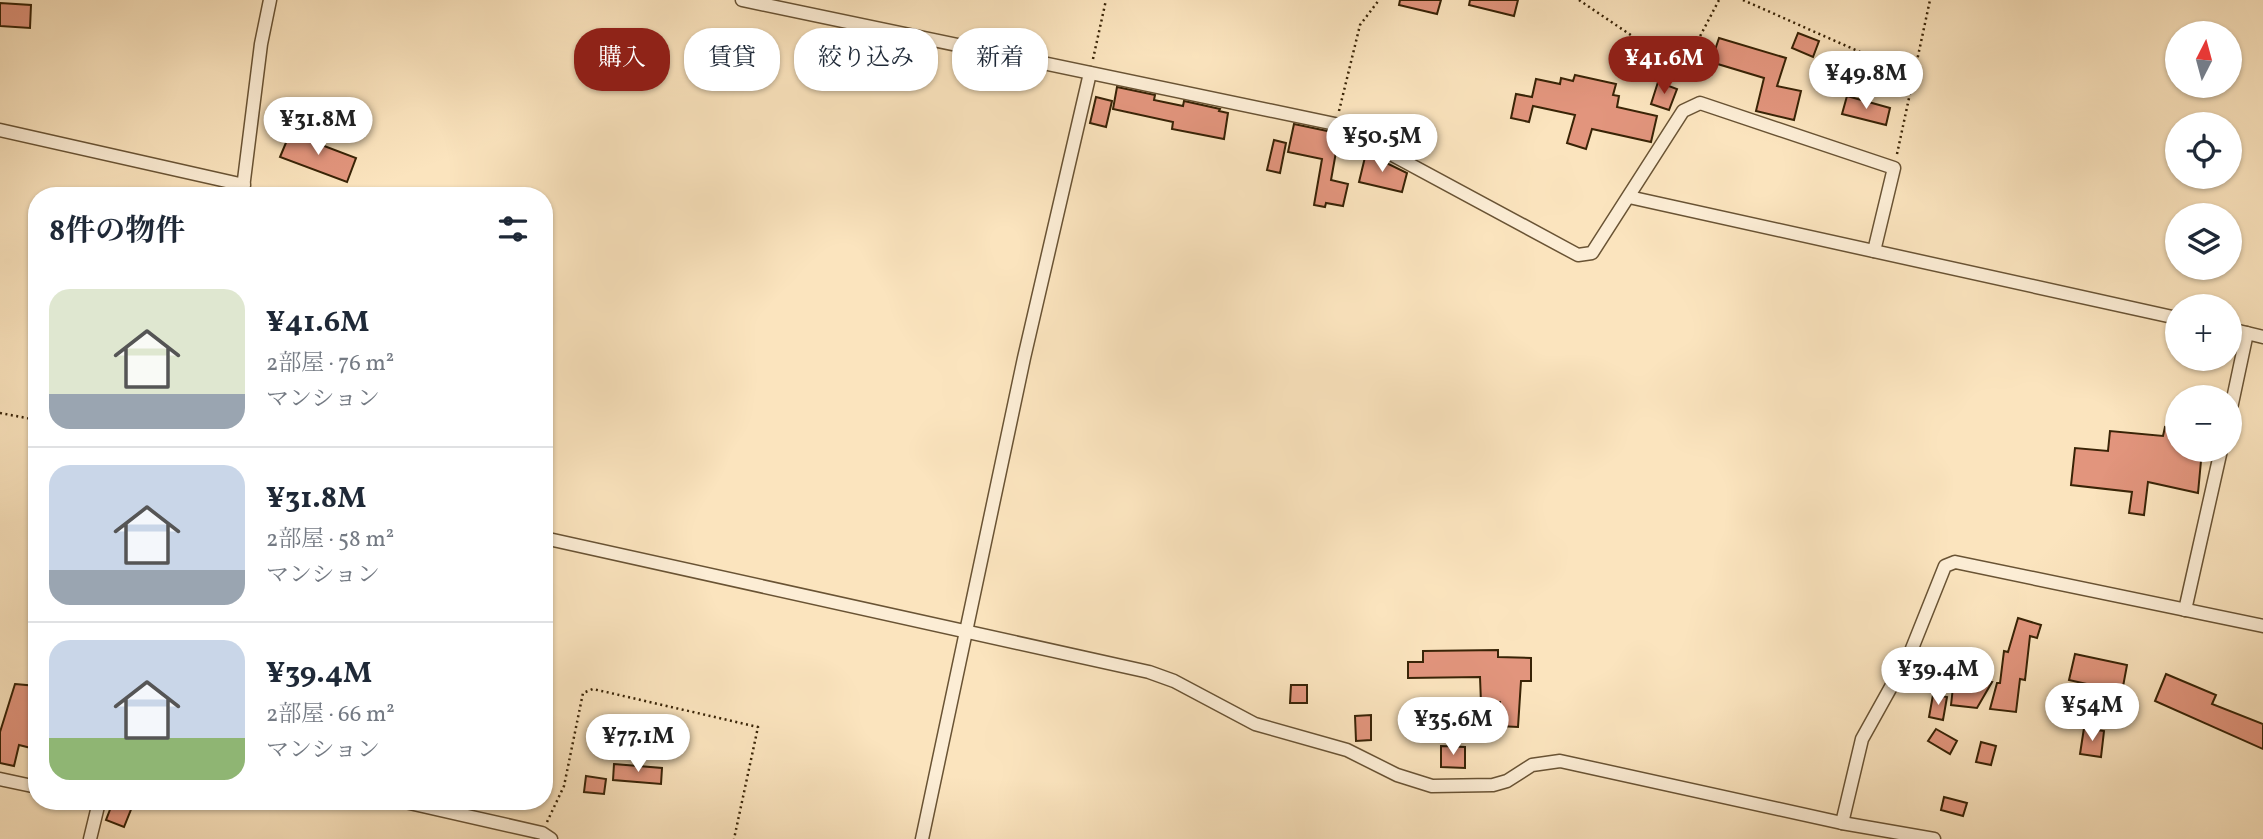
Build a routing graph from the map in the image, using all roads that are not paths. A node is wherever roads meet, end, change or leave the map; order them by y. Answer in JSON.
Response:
{"nodes":[{"id":1,"x":270,"y":0,"type":"edge"},
{"id":2,"x":742,"y":0,"type":"edge"},
{"id":3,"x":1090,"y":73,"type":"junction"},
{"id":4,"x":0,"y":130,"type":"edge"},
{"id":5,"x":231,"y":187,"type":"edge"},
{"id":6,"x":243,"y":187,"type":"edge"},
{"id":7,"x":1629,"y":197,"type":"junction"},
{"id":8,"x":1874,"y":251,"type":"junction"},
{"id":9,"x":2165,"y":315,"type":"edge"},
{"id":10,"x":2242,"y":332,"type":"edge"},
{"id":11,"x":2247,"y":333,"type":"junction"},
{"id":12,"x":2263,"y":337,"type":"edge"},
{"id":13,"x":2236,"y":385,"type":"edge"},
{"id":14,"x":2218,"y":462,"type":"edge"},
{"id":15,"x":553,"y":540,"type":"edge"},
{"id":16,"x":2185,"y":610,"type":"junction"},
{"id":17,"x":2263,"y":626,"type":"edge"},
{"id":18,"x":968,"y":630,"type":"junction"},
{"id":19,"x":0,"y":779,"type":"edge"},
{"id":20,"x":28,"y":786,"type":"edge"},
{"id":21,"x":97,"y":810,"type":"edge"},
{"id":22,"x":438,"y":810,"type":"edge"},
{"id":23,"x":1842,"y":823,"type":"junction"},
{"id":24,"x":1880,"y":834,"type":"edge"},
{"id":25,"x":546,"y":836,"type":"edge"},
{"id":26,"x":90,"y":839,"type":"edge"},
{"id":27,"x":922,"y":839,"type":"edge"},
{"id":28,"x":1934,"y":839,"type":"edge"}],
"edges":[{"from":1,"to":6,"type":"street"},
{"from":2,"to":3,"type":"street"},
{"from":3,"to":7,"type":"street"},
{"from":3,"to":18,"type":"street"},
{"from":4,"to":5,"type":"street"},
{"from":7,"to":8,"type":"street"},
{"from":7,"to":8,"type":"street"},
{"from":8,"to":9,"type":"street"},
{"from":10,"to":11,"type":"street"},
{"from":11,"to":12,"type":"street"},
{"from":11,"to":13,"type":"street"},
{"from":14,"to":16,"type":"street"},
{"from":15,"to":18,"type":"street"},
{"from":16,"to":17,"type":"street"},
{"from":16,"to":23,"type":"street"},
{"from":18,"to":23,"type":"street"},
{"from":18,"to":27,"type":"street"},
{"from":19,"to":20,"type":"street"},
{"from":21,"to":26,"type":"street"},
{"from":22,"to":25,"type":"street"},
{"from":23,"to":24,"type":"street"},
{"from":24,"to":28,"type":"street"}]}
